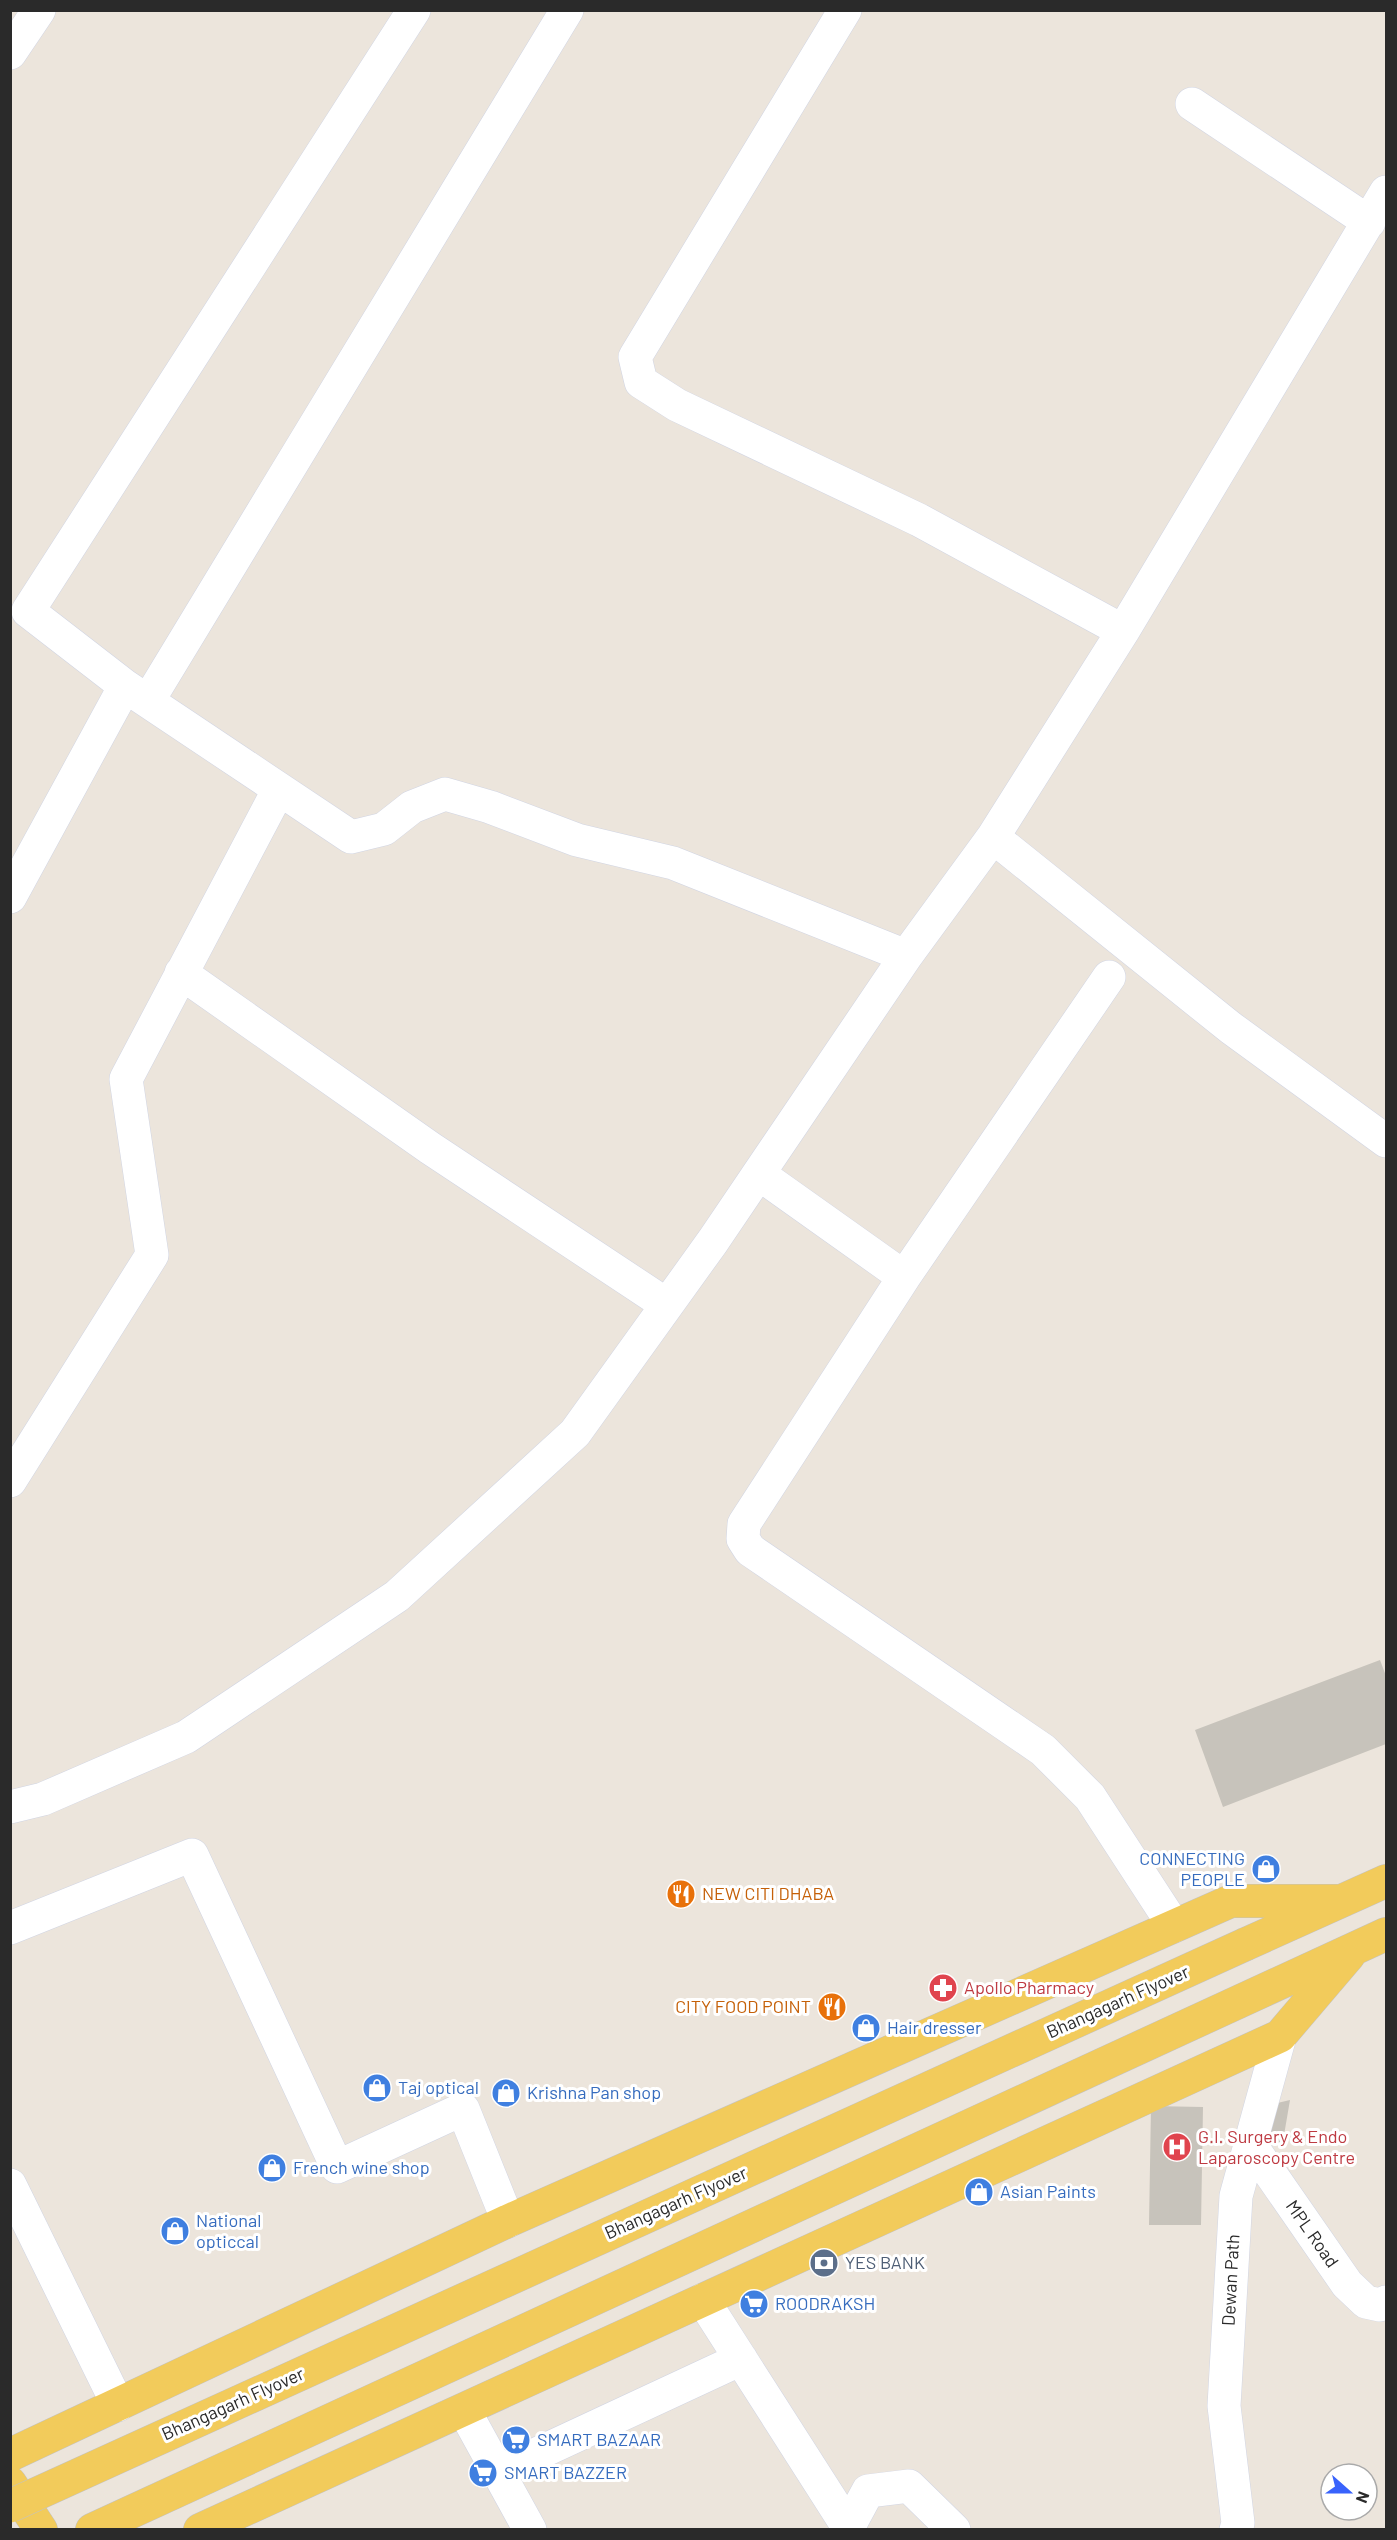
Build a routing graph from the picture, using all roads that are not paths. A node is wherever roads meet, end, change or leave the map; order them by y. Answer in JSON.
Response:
{"nodes":[{"id":1,"x":39,"y":10,"type":"edge"},
{"id":2,"x":414,"y":10,"type":"edge"},
{"id":3,"x":567,"y":10,"type":"edge"},
{"id":4,"x":845,"y":10,"type":"edge"},
{"id":5,"x":10,"y":53,"type":"edge"},
{"id":6,"x":1192,"y":104,"type":"dead end"},
{"id":7,"x":1386,"y":192,"type":"edge"},
{"id":8,"x":1369,"y":222,"type":"junction"},
{"id":9,"x":19,"y":606,"type":"edge"},
{"id":10,"x":1123,"y":631,"type":"junction"},
{"id":11,"x":137,"y":693,"type":"junction"},
{"id":12,"x":279,"y":789,"type":"junction"},
{"id":13,"x":993,"y":837,"type":"junction"},
{"id":14,"x":10,"y":897,"type":"edge"},
{"id":15,"x":906,"y":956,"type":"junction"},
{"id":16,"x":181,"y":973,"type":"junction"},
{"id":17,"x":1109,"y":976,"type":"dead end"},
{"id":18,"x":1386,"y":1141,"type":"edge"},
{"id":19,"x":759,"y":1173,"type":"junction"},
{"id":20,"x":904,"y":1277,"type":"junction"},
{"id":21,"x":667,"y":1305,"type":"junction"},
{"id":22,"x":10,"y":1481,"type":"edge"},
{"id":23,"x":10,"y":1807,"type":"edge"},
{"id":24,"x":1386,"y":1881,"type":"edge"},
{"id":25,"x":1341,"y":1901,"type":"junction"},
{"id":26,"x":1174,"y":1926,"type":"junction"},
{"id":27,"x":10,"y":1928,"type":"edge"},
{"id":28,"x":1386,"y":1934,"type":"edge"},
{"id":29,"x":1356,"y":1947,"type":"junction"},
{"id":30,"x":1280,"y":2036,"type":"junction"},
{"id":31,"x":1250,"y":2144,"type":"junction"},
{"id":32,"x":10,"y":2185,"type":"edge"},
{"id":33,"x":508,"y":2221,"type":"junction"},
{"id":34,"x":703,"y":2300,"type":"junction"},
{"id":35,"x":1386,"y":2302,"type":"edge"},
{"id":36,"x":734,"y":2349,"type":"junction"},
{"id":37,"x":118,"y":2405,"type":"junction"},
{"id":38,"x":464,"y":2410,"type":"junction"},
{"id":39,"x":10,"y":2455,"type":"edge"},
{"id":40,"x":498,"y":2472,"type":"junction"},
{"id":41,"x":10,"y":2483,"type":"edge"},
{"id":42,"x":10,"y":2506,"type":"edge"},
{"id":43,"x":41,"y":2529,"type":"edge"},
{"id":44,"x":92,"y":2529,"type":"edge"},
{"id":45,"x":200,"y":2529,"type":"edge"},
{"id":46,"x":530,"y":2529,"type":"edge"},
{"id":47,"x":849,"y":2529,"type":"edge"},
{"id":48,"x":954,"y":2529,"type":"edge"},
{"id":49,"x":1236,"y":2529,"type":"edge"}],
"edges":[{"from":1,"to":5,"type":"street"},
{"from":2,"to":9,"type":"street"},
{"from":3,"to":11,"type":"street"},
{"from":4,"to":10,"type":"street"},
{"from":6,"to":8,"type":"street"},
{"from":7,"to":8,"type":"street"},
{"from":8,"to":10,"type":"street"},
{"from":9,"to":11,"type":"street"},
{"from":10,"to":13,"type":"street"},
{"from":11,"to":12,"type":"street"},
{"from":11,"to":14,"type":"street"},
{"from":12,"to":15,"type":"street"},
{"from":12,"to":16,"type":"street"},
{"from":13,"to":15,"type":"street"},
{"from":13,"to":18,"type":"street"},
{"from":15,"to":19,"type":"street"},
{"from":16,"to":21,"type":"street"},
{"from":16,"to":22,"type":"street"},
{"from":17,"to":20,"type":"street"},
{"from":19,"to":20,"type":"street"},
{"from":19,"to":21,"type":"street"},
{"from":20,"to":26,"type":"street"},
{"from":21,"to":23,"type":"street"},
{"from":24,"to":25,"type":"main road","name":"Bhangagarh Flyover"},
{"from":25,"to":26,"type":"main road"},
{"from":25,"to":42,"type":"main road","name":"Bhangagarh Flyover","bridge":true},
{"from":26,"to":33,"type":"main road"},
{"from":27,"to":33,"type":"street"},
{"from":28,"to":29,"type":"main road"},
{"from":29,"to":30,"type":"main road"},
{"from":29,"to":44,"type":"main road"},
{"from":30,"to":31,"type":"street","name":"Dewan Path"},
{"from":30,"to":34,"type":"main road"},
{"from":31,"to":35,"type":"street","name":"MPL Road"},
{"from":31,"to":49,"type":"street","name":"Dewan Path"},
{"from":32,"to":37,"type":"street"},
{"from":33,"to":37,"type":"main road"},
{"from":34,"to":36,"type":"street"},
{"from":34,"to":38,"type":"main road"},
{"from":36,"to":40,"type":"street"},
{"from":36,"to":47,"type":"street"},
{"from":37,"to":39,"type":"main road"},
{"from":38,"to":40,"type":"street"},
{"from":38,"to":45,"type":"main road"},
{"from":40,"to":46,"type":"street"},
{"from":41,"to":43,"type":"main road"},
{"from":47,"to":48,"type":"street"}]}
